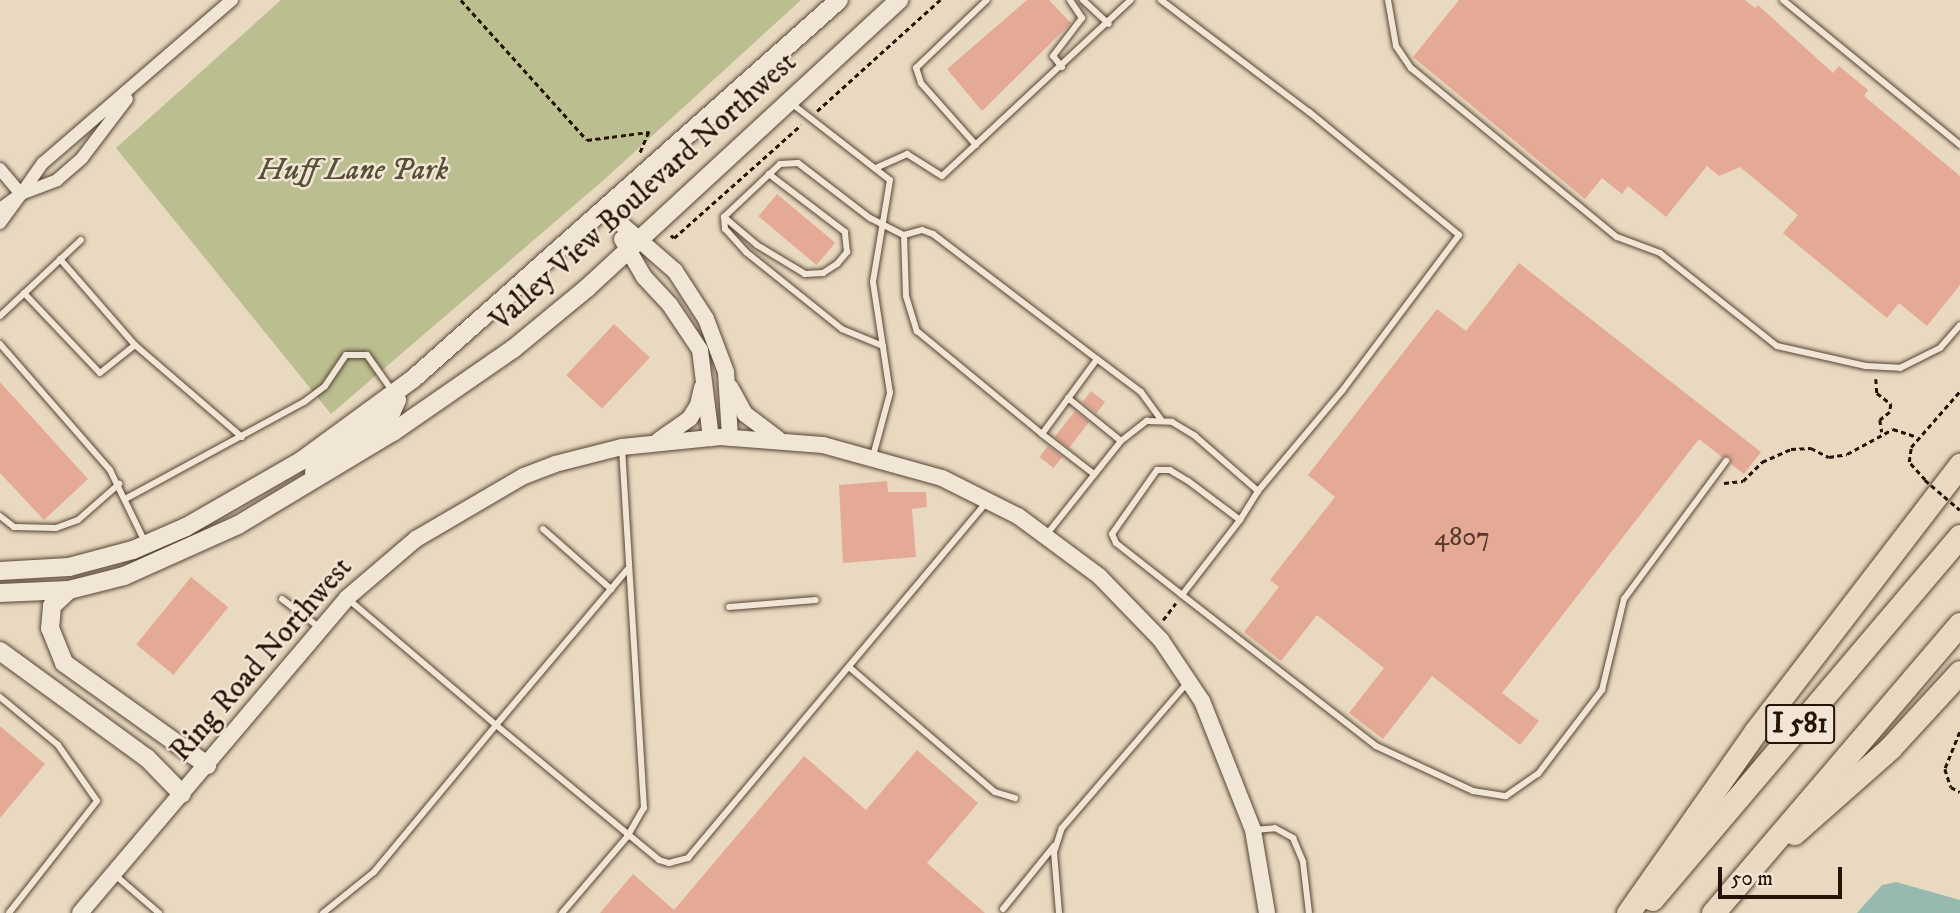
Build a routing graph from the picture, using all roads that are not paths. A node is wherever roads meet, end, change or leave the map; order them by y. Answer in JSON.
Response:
{"nodes":[{"id":1,"x":839,"y":0,"type":"edge"},
{"id":2,"x":899,"y":0,"type":"edge"},
{"id":3,"x":987,"y":0,"type":"edge"},
{"id":4,"x":1070,"y":0,"type":"edge"},
{"id":5,"x":1083,"y":0,"type":"edge"},
{"id":6,"x":1131,"y":0,"type":"edge"},
{"id":7,"x":1161,"y":0,"type":"edge"},
{"id":8,"x":1388,"y":0,"type":"edge"},
{"id":9,"x":1783,"y":0,"type":"edge"},
{"id":10,"x":227,"y":2,"type":"edge"},
{"id":11,"x":1109,"y":24,"type":"junction"},
{"id":12,"x":1062,"y":67,"type":"junction"},
{"id":13,"x":138,"y":85,"type":"junction"},
{"id":14,"x":787,"y":100,"type":"junction"},
{"id":15,"x":976,"y":145,"type":"junction"},
{"id":16,"x":1960,"y":145,"type":"edge"},
{"id":17,"x":878,"y":167,"type":"junction"},
{"id":18,"x":0,"y":169,"type":"edge"},
{"id":19,"x":769,"y":174,"type":"junction"},
{"id":20,"x":21,"y":194,"type":"junction"},
{"id":21,"x":0,"y":209,"type":"edge"},
{"id":22,"x":605,"y":210,"type":"junction"},
{"id":23,"x":724,"y":217,"type":"junction"},
{"id":24,"x":0,"y":223,"type":"edge"},
{"id":25,"x":883,"y":226,"type":"junction"},
{"id":26,"x":904,"y":234,"type":"junction"},
{"id":27,"x":81,"y":240,"type":"dead end"},
{"id":28,"x":634,"y":245,"type":"junction"},
{"id":29,"x":60,"y":259,"type":"junction"},
{"id":30,"x":24,"y":293,"type":"junction"},
{"id":31,"x":0,"y":316,"type":"edge"},
{"id":32,"x":1960,"y":325,"type":"edge"},
{"id":33,"x":0,"y":344,"type":"edge"},
{"id":34,"x":135,"y":345,"type":"junction"},
{"id":35,"x":883,"y":346,"type":"junction"},
{"id":36,"x":1097,"y":359,"type":"junction"},
{"id":37,"x":702,"y":360,"type":"junction"},
{"id":38,"x":726,"y":378,"type":"junction"},
{"id":39,"x":394,"y":394,"type":"junction"},
{"id":40,"x":1068,"y":398,"type":"junction"},
{"id":41,"x":1161,"y":420,"type":"junction"},
{"id":42,"x":1042,"y":434,"type":"junction"},
{"id":43,"x":242,"y":437,"type":"junction"},
{"id":44,"x":711,"y":438,"type":"junction"},
{"id":45,"x":730,"y":438,"type":"junction"},
{"id":46,"x":780,"y":440,"type":"junction"},
{"id":47,"x":1121,"y":441,"type":"junction"},
{"id":48,"x":654,"y":442,"type":"junction"},
{"id":49,"x":622,"y":447,"type":"junction"},
{"id":50,"x":873,"y":456,"type":"junction"},
{"id":51,"x":1726,"y":461,"type":"dead end"},
{"id":52,"x":1960,"y":465,"type":"edge"},
{"id":53,"x":1094,"y":474,"type":"junction"},
{"id":54,"x":119,"y":484,"type":"junction"},
{"id":55,"x":1258,"y":491,"type":"junction"},
{"id":56,"x":127,"y":498,"type":"junction"},
{"id":57,"x":989,"y":500,"type":"junction"},
{"id":58,"x":276,"y":503,"type":"junction"},
{"id":59,"x":0,"y":516,"type":"edge"},
{"id":60,"x":1240,"y":520,"type":"junction"},
{"id":61,"x":543,"y":528,"type":"dead end"},
{"id":62,"x":1047,"y":535,"type":"junction"},
{"id":63,"x":1960,"y":536,"type":"edge"},
{"id":64,"x":146,"y":544,"type":"junction"},
{"id":65,"x":627,"y":570,"type":"junction"},
{"id":66,"x":0,"y":571,"type":"edge"},
{"id":67,"x":611,"y":589,"type":"junction"},
{"id":68,"x":69,"y":590,"type":"junction"},
{"id":69,"x":0,"y":593,"type":"edge"},
{"id":70,"x":1182,"y":595,"type":"junction"},
{"id":71,"x":347,"y":598,"type":"junction"},
{"id":72,"x":282,"y":599,"type":"dead end"},
{"id":73,"x":816,"y":600,"type":"dead end"},
{"id":74,"x":729,"y":607,"type":"dead end"},
{"id":75,"x":1960,"y":624,"type":"edge"},
{"id":76,"x":322,"y":629,"type":"junction"},
{"id":77,"x":0,"y":651,"type":"edge"},
{"id":78,"x":849,"y":667,"type":"junction"},
{"id":79,"x":1960,"y":672,"type":"edge"},
{"id":80,"x":1189,"y":680,"type":"junction"},
{"id":81,"x":0,"y":697,"type":"edge"},
{"id":82,"x":496,"y":724,"type":"junction"},
{"id":83,"x":207,"y":765,"type":"junction"},
{"id":84,"x":182,"y":794,"type":"junction"},
{"id":85,"x":1015,"y":798,"type":"dead end"},
{"id":86,"x":1253,"y":830,"type":"junction"},
{"id":87,"x":627,"y":837,"type":"junction"},
{"id":88,"x":1055,"y":845,"type":"junction"},
{"id":89,"x":1755,"y":863,"type":"junction"},
{"id":90,"x":113,"y":874,"type":"junction"},
{"id":91,"x":1003,"y":909,"type":"dead end"},
{"id":92,"x":328,"y":912,"type":"edge"},
{"id":93,"x":9,"y":913,"type":"edge"},
{"id":94,"x":80,"y":913,"type":"edge"},
{"id":95,"x":159,"y":913,"type":"edge"},
{"id":96,"x":562,"y":913,"type":"edge"},
{"id":97,"x":1059,"y":913,"type":"edge"},
{"id":98,"x":1267,"y":913,"type":"edge"},
{"id":99,"x":1309,"y":913,"type":"edge"},
{"id":100,"x":1628,"y":913,"type":"edge"},
{"id":101,"x":1640,"y":913,"type":"edge"},
{"id":102,"x":1713,"y":913,"type":"edge"}],
"edges":[{"from":1,"to":22,"type":"main road","name":"Valley View Boulevard Northwest"},
{"from":2,"to":14,"type":"main road","name":"Valley View Boulevard Northwest"},
{"from":3,"to":15,"type":"lane"},
{"from":4,"to":12,"type":"lane"},
{"from":5,"to":11,"type":"lane"},
{"from":6,"to":11,"type":"lane"},
{"from":7,"to":55,"type":"lane"},
{"from":8,"to":32,"type":"lane"},
{"from":9,"to":16,"type":"lane"},
{"from":10,"to":13,"type":"street"},
{"from":11,"to":12,"type":"lane"},
{"from":12,"to":15,"type":"lane"},
{"from":13,"to":20,"type":"street"},
{"from":13,"to":20,"type":"street"},
{"from":14,"to":17,"type":"lane"},
{"from":14,"to":28,"type":"main road","name":"Valley View Boulevard Northwest"},
{"from":15,"to":17,"type":"lane"},
{"from":17,"to":25,"type":"lane"},
{"from":18,"to":20,"type":"street"},
{"from":19,"to":23,"type":"lane"},
{"from":19,"to":23,"type":"lane"},
{"from":19,"to":25,"type":"lane"},
{"from":20,"to":21,"type":"street"},
{"from":20,"to":24,"type":"street"},
{"from":22,"to":28,"type":"street"},
{"from":22,"to":39,"type":"main road","name":"Valley View Boulevard Northwest"},
{"from":23,"to":35,"type":"lane"},
{"from":25,"to":26,"type":"lane"},
{"from":25,"to":35,"type":"lane"},
{"from":26,"to":36,"type":"lane"},
{"from":26,"to":42,"type":"lane"},
{"from":27,"to":29,"type":"lane"},
{"from":28,"to":37,"type":"street"},
{"from":28,"to":38,"type":"street"},
{"from":28,"to":58,"type":"main road","name":"Valley View Boulevard Northwest"},
{"from":29,"to":30,"type":"lane"},
{"from":29,"to":34,"type":"lane"},
{"from":30,"to":31,"type":"lane"},
{"from":30,"to":34,"type":"lane"},
{"from":33,"to":54,"type":"lane"},
{"from":34,"to":43,"type":"lane"},
{"from":35,"to":50,"type":"lane"},
{"from":36,"to":40,"type":"lane"},
{"from":36,"to":41,"type":"lane"},
{"from":37,"to":44,"type":"street"},
{"from":37,"to":48,"type":"street"},
{"from":38,"to":45,"type":"street"},
{"from":38,"to":46,"type":"street"},
{"from":39,"to":43,"type":"lane"},
{"from":39,"to":58,"type":"main road"},
{"from":39,"to":64,"type":"main road","name":"Valley View Boulevard Northwest"},
{"from":40,"to":42,"type":"lane"},
{"from":40,"to":47,"type":"lane"},
{"from":41,"to":47,"type":"lane"},
{"from":41,"to":55,"type":"lane"},
{"from":42,"to":53,"type":"lane"},
{"from":43,"to":56,"type":"lane"},
{"from":44,"to":45,"type":"street","name":"Ring Road Northwest"},
{"from":44,"to":48,"type":"street","name":"Ring Road Northwest"},
{"from":45,"to":46,"type":"street","name":"Ring Road Northwest"},
{"from":46,"to":50,"type":"street","name":"Ring Road Northwest"},
{"from":47,"to":53,"type":"lane"},
{"from":48,"to":49,"type":"street","name":"Ring Road Northwest"},
{"from":49,"to":65,"type":"lane"},
{"from":49,"to":71,"type":"street","name":"Ring Road Northwest"},
{"from":50,"to":57,"type":"street","name":"Ring Road Northwest"},
{"from":51,"to":70,"type":"lane"},
{"from":52,"to":100,"type":"highway"},
{"from":53,"to":62,"type":"lane"},
{"from":54,"to":56,"type":"lane"},
{"from":54,"to":59,"type":"lane"},
{"from":55,"to":60,"type":"lane"},
{"from":56,"to":64,"type":"lane"},
{"from":57,"to":62,"type":"street","name":"Ring Road Northwest"},
{"from":57,"to":78,"type":"lane"},
{"from":58,"to":68,"type":"main road","name":"Valley View Boulevard Northwest"},
{"from":60,"to":70,"type":"lane"},
{"from":60,"to":70,"type":"lane"},
{"from":61,"to":67,"type":"lane"},
{"from":62,"to":80,"type":"street","name":"Ring Road Northwest"},
{"from":63,"to":101,"type":"highway","number":"I 581"},
{"from":64,"to":66,"type":"main road","name":"Valley View Boulevard Northwest"},
{"from":65,"to":67,"type":"lane"},
{"from":65,"to":87,"type":"lane"},
{"from":67,"to":82,"type":"lane"},
{"from":68,"to":69,"type":"main road","name":"Valley View Boulevard Northwest"},
{"from":68,"to":83,"type":"main road"},
{"from":71,"to":76,"type":"street","name":"Ring Road Northwest"},
{"from":71,"to":82,"type":"lane"},
{"from":72,"to":76,"type":"lane"},
{"from":73,"to":74,"type":"lane"},
{"from":75,"to":89,"type":"highway","number":"I 581"},
{"from":76,"to":83,"type":"street","name":"Ring Road Northwest"},
{"from":77,"to":84,"type":"main road"},
{"from":78,"to":85,"type":"lane"},
{"from":78,"to":87,"type":"lane"},
{"from":79,"to":89,"type":"highway"},
{"from":80,"to":86,"type":"street","name":"Ring Road Northwest"},
{"from":80,"to":88,"type":"lane"},
{"from":81,"to":93,"type":"lane"},
{"from":82,"to":87,"type":"lane"},
{"from":82,"to":92,"type":"lane"},
{"from":83,"to":84,"type":"street","name":"Ring Road Northwest"},
{"from":84,"to":90,"type":"street","name":"Ring Road Northwest"},
{"from":86,"to":98,"type":"street","name":"Ring Road Northwest"},
{"from":86,"to":99,"type":"lane"},
{"from":87,"to":96,"type":"lane"},
{"from":88,"to":91,"type":"lane"},
{"from":88,"to":97,"type":"lane"},
{"from":89,"to":102,"type":"highway","number":"I 581"},
{"from":90,"to":94,"type":"street","name":"Ring Road Northwest"},
{"from":90,"to":95,"type":"lane"}]}
